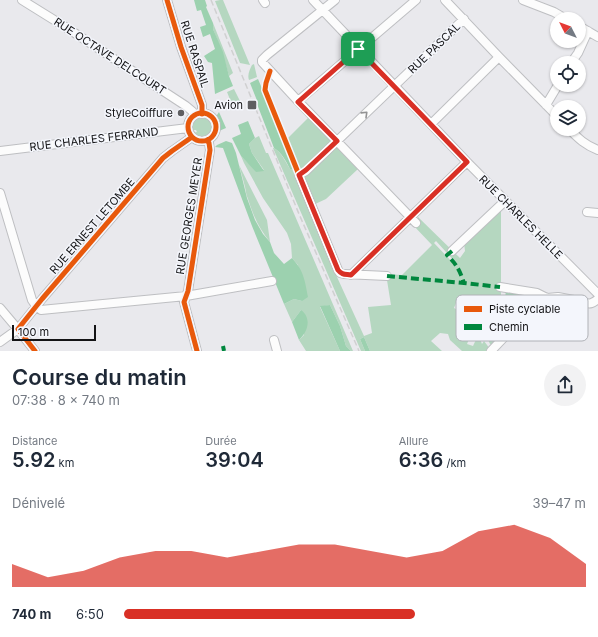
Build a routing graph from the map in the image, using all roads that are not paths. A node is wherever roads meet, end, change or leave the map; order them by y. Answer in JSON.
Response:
{"nodes":[{"id":1,"x":22,"y":0,"type":"edge"},
{"id":2,"x":167,"y":0,"type":"edge"},
{"id":3,"x":312,"y":0,"type":"edge"},
{"id":4,"x":336,"y":0,"type":"edge"},
{"id":5,"x":416,"y":0,"type":"edge"},
{"id":6,"x":445,"y":0,"type":"edge"},
{"id":7,"x":523,"y":0,"type":"edge"},
{"id":8,"x":322,"y":10,"type":"junction"},
{"id":9,"x":554,"y":12,"type":"edge"},
{"id":10,"x":464,"y":19,"type":"junction"},
{"id":11,"x":588,"y":31,"type":"joint"},
{"id":12,"x":598,"y":38,"type":"edge"},
{"id":13,"x":358,"y":49,"type":"junction"},
{"id":14,"x":576,"y":56,"type":"edge"},
{"id":15,"x":499,"y":57,"type":"junction"},
{"id":16,"x":394,"y":86,"type":"junction"},
{"id":17,"x":554,"y":92,"type":"edge"},
{"id":18,"x":298,"y":102,"type":"junction"},
{"id":19,"x":546,"y":105,"type":"junction"},
{"id":20,"x":550,"y":109,"type":"edge"},
{"id":21,"x":199,"y":114,"type":"junction"},
{"id":22,"x":431,"y":124,"type":"junction"},
{"id":23,"x":188,"y":128,"type":"junction"},
{"id":24,"x":576,"y":136,"type":"edge"},
{"id":25,"x":192,"y":137,"type":"junction"},
{"id":26,"x":207,"y":140,"type":"junction"},
{"id":27,"x":337,"y":141,"type":"junction"},
{"id":28,"x":598,"y":150,"type":"edge"},
{"id":29,"x":0,"y":151,"type":"edge"},
{"id":30,"x":467,"y":162,"type":"junction"},
{"id":31,"x":0,"y":193,"type":"edge"},
{"id":32,"x":505,"y":201,"type":"junction"},
{"id":33,"x":587,"y":212,"type":"dead end"},
{"id":34,"x":598,"y":213,"type":"edge"},
{"id":35,"x":413,"y":220,"type":"junction"},
{"id":36,"x":452,"y":251,"type":"dead end"},
{"id":37,"x":351,"y":275,"type":"junction"},
{"id":38,"x":387,"y":276,"type":"dead end"},
{"id":39,"x":272,"y":281,"type":"dead end"},
{"id":40,"x":500,"y":287,"type":"dead end"},
{"id":41,"x":540,"y":295,"type":"edge"},
{"id":42,"x":597,"y":295,"type":"edge"},
{"id":43,"x":186,"y":296,"type":"junction"},
{"id":44,"x":588,"y":299,"type":"edge"},
{"id":45,"x":36,"y":306,"type":"junction"},
{"id":46,"x":0,"y":308,"type":"edge"},
{"id":47,"x":18,"y":330,"type":"junction"},
{"id":48,"x":274,"y":340,"type":"dead end"},
{"id":49,"x":501,"y":341,"type":"edge"},
{"id":50,"x":0,"y":342,"type":"edge"},
{"id":51,"x":35,"y":351,"type":"edge"},
{"id":52,"x":197,"y":351,"type":"edge"},
{"id":53,"x":277,"y":351,"type":"edge"},
{"id":54,"x":492,"y":351,"type":"edge"}],
"edges":[{"from":1,"to":21,"type":"street","name":"RUE OCTAVE DELCOURT"},
{"from":2,"to":21,"type":"street","name":"RUE RASPAIL"},
{"from":3,"to":8,"type":"street","name":"RUE CHARLES HELLE"},
{"from":4,"to":8,"type":"street"},
{"from":5,"to":13,"type":"street"},
{"from":6,"to":10,"type":"street"},
{"from":7,"to":9,"type":"street"},
{"from":8,"to":13,"type":"street","name":"RUE CHARLES HELLE"},
{"from":8,"to":18,"type":"street"},
{"from":10,"to":15,"type":"street"},
{"from":10,"to":16,"type":"street","name":"RUE PASCAL"},
{"from":11,"to":12,"type":"street"},
{"from":11,"to":14,"type":"street"},
{"from":13,"to":16,"type":"street","name":"RUE CHARLES HELLE"},
{"from":13,"to":18,"type":"street"},
{"from":15,"to":19,"type":"street"},
{"from":15,"to":22,"type":"street"},
{"from":16,"to":22,"type":"street","name":"RUE CHARLES HELLE"},
{"from":27,"to":16,"type":"street","name":"RUE PASCAL","one_way":true},
{"from":17,"to":19,"type":"street"},
{"from":18,"to":27,"type":"street"},
{"from":19,"to":20,"type":"street"},
{"from":21,"to":23,"type":"street"},
{"from":21,"to":26,"type":"street"},
{"from":22,"to":30,"type":"street","name":"RUE CHARLES HELLE"},
{"from":23,"to":25,"type":"street"},
{"from":23,"to":29,"type":"street","name":"RUE CHARLES FERRAND"},
{"from":24,"to":28,"type":"street"},
{"from":25,"to":26,"type":"street"},
{"from":25,"to":45,"type":"street","name":"RUE ERNEST LETOMBE"},
{"from":26,"to":43,"type":"street","name":"RUE GEORGES MEYER"},
{"from":27,"to":35,"type":"street"},
{"from":27,"to":37,"type":"street","name":"RUE PASCAL"},
{"from":30,"to":32,"type":"street","name":"RUE CHARLES HELLE"},
{"from":30,"to":35,"type":"street"},
{"from":31,"to":45,"type":"street"},
{"from":32,"to":36,"type":"street"},
{"from":32,"to":42,"type":"street","name":"RUE CHARLES HELLE"},
{"from":33,"to":34,"type":"street"},
{"from":35,"to":37,"type":"street"},
{"from":37,"to":38,"type":"street"},
{"from":39,"to":43,"type":"street"},
{"from":40,"to":41,"type":"street"},
{"from":42,"to":44,"type":"street"},
{"from":43,"to":45,"type":"street"},
{"from":43,"to":52,"type":"street","name":"RUE GEORGES MEYER"},
{"from":45,"to":47,"type":"street","name":"RUE ERNEST LETOMBE"},
{"from":46,"to":47,"type":"street"},
{"from":47,"to":50,"type":"street","name":"RUE ERNEST LETOMBE"},
{"from":47,"to":51,"type":"street"},
{"from":48,"to":53,"type":"street"},
{"from":49,"to":54,"type":"street"}]}
